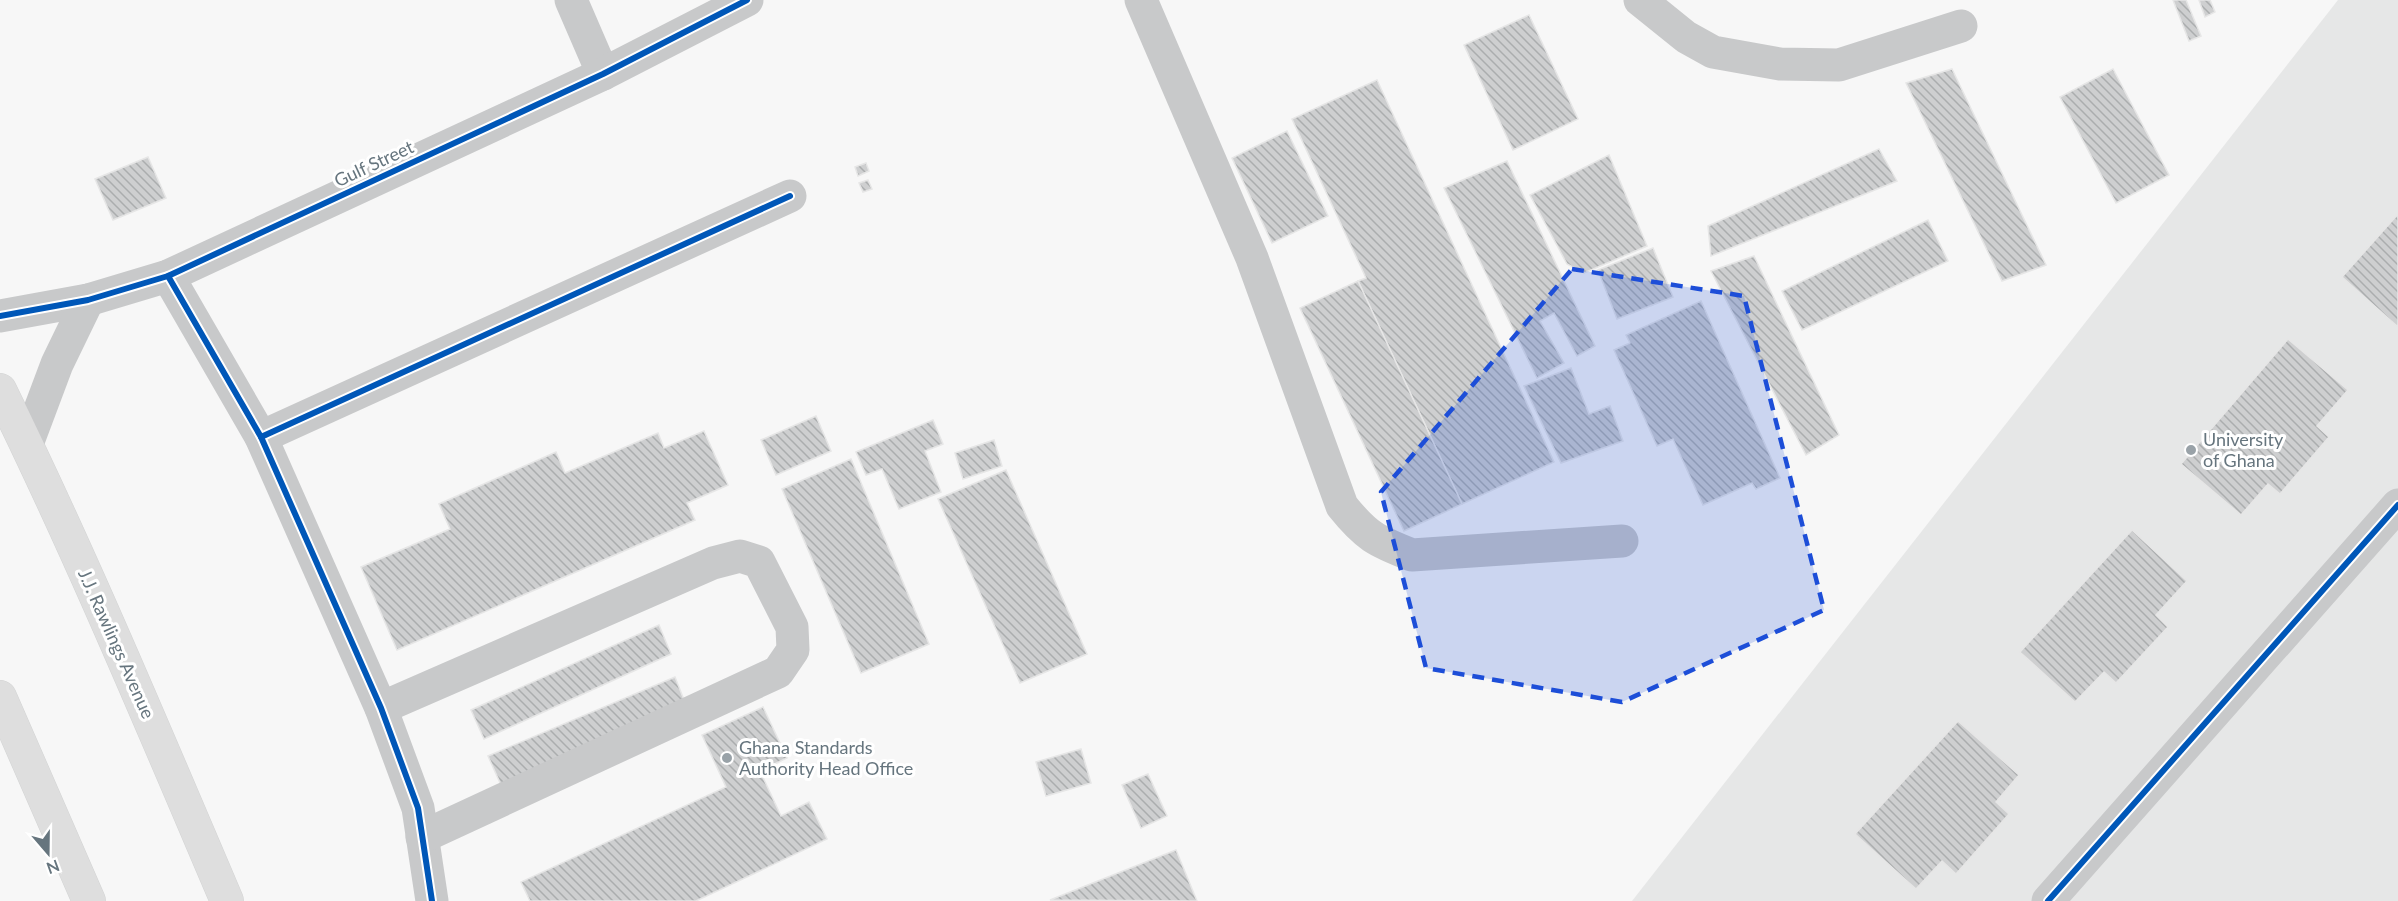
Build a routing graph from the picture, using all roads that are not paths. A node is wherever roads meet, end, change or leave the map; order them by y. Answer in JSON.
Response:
{"nodes":[{"id":1,"x":571,"y":0,"type":"edge"},
{"id":2,"x":747,"y":0,"type":"edge"},
{"id":3,"x":1141,"y":0,"type":"edge"},
{"id":4,"x":1640,"y":0,"type":"edge"},
{"id":5,"x":1961,"y":26,"type":"dead end"},
{"id":6,"x":603,"y":74,"type":"junction"},
{"id":7,"x":790,"y":196,"type":"dead end"},
{"id":8,"x":168,"y":276,"type":"junction"},
{"id":9,"x":88,"y":300,"type":"junction"},
{"id":10,"x":0,"y":316,"type":"edge"},
{"id":11,"x":0,"y":390,"type":"edge"},
{"id":12,"x":261,"y":437,"type":"junction"},
{"id":13,"x":27,"y":444,"type":"junction"},
{"id":14,"x":2398,"y":505,"type":"edge"},
{"id":15,"x":1622,"y":541,"type":"dead end"},
{"id":16,"x":0,"y":697,"type":"edge"},
{"id":17,"x":381,"y":708,"type":"junction"},
{"id":18,"x":422,"y":837,"type":"junction"},
{"id":19,"x":89,"y":901,"type":"edge"},
{"id":20,"x":227,"y":901,"type":"edge"},
{"id":21,"x":432,"y":901,"type":"edge"},
{"id":22,"x":2048,"y":901,"type":"edge"}],
"edges":[{"from":1,"to":6,"type":"street"},
{"from":2,"to":6,"type":"street","name":"Gulf Street"},
{"from":3,"to":15,"type":"street"},
{"from":4,"to":5,"type":"street"},
{"from":6,"to":8,"type":"street","name":"Gulf Street"},
{"from":7,"to":12,"type":"street"},
{"from":8,"to":9,"type":"street","name":"Gulf Street"},
{"from":8,"to":12,"type":"street"},
{"from":9,"to":10,"type":"street","name":"Gulf Street"},
{"from":9,"to":13,"type":"street"},
{"from":11,"to":13,"type":"highway","name":"J.J. Rawlings Avenue"},
{"from":12,"to":17,"type":"street"},
{"from":13,"to":20,"type":"highway","name":"J.J. Rawlings Avenue"},
{"from":14,"to":22,"type":"street"},
{"from":16,"to":19,"type":"highway"},
{"from":17,"to":18,"type":"street"},
{"from":17,"to":18,"type":"street"},
{"from":18,"to":21,"type":"street"}]}
